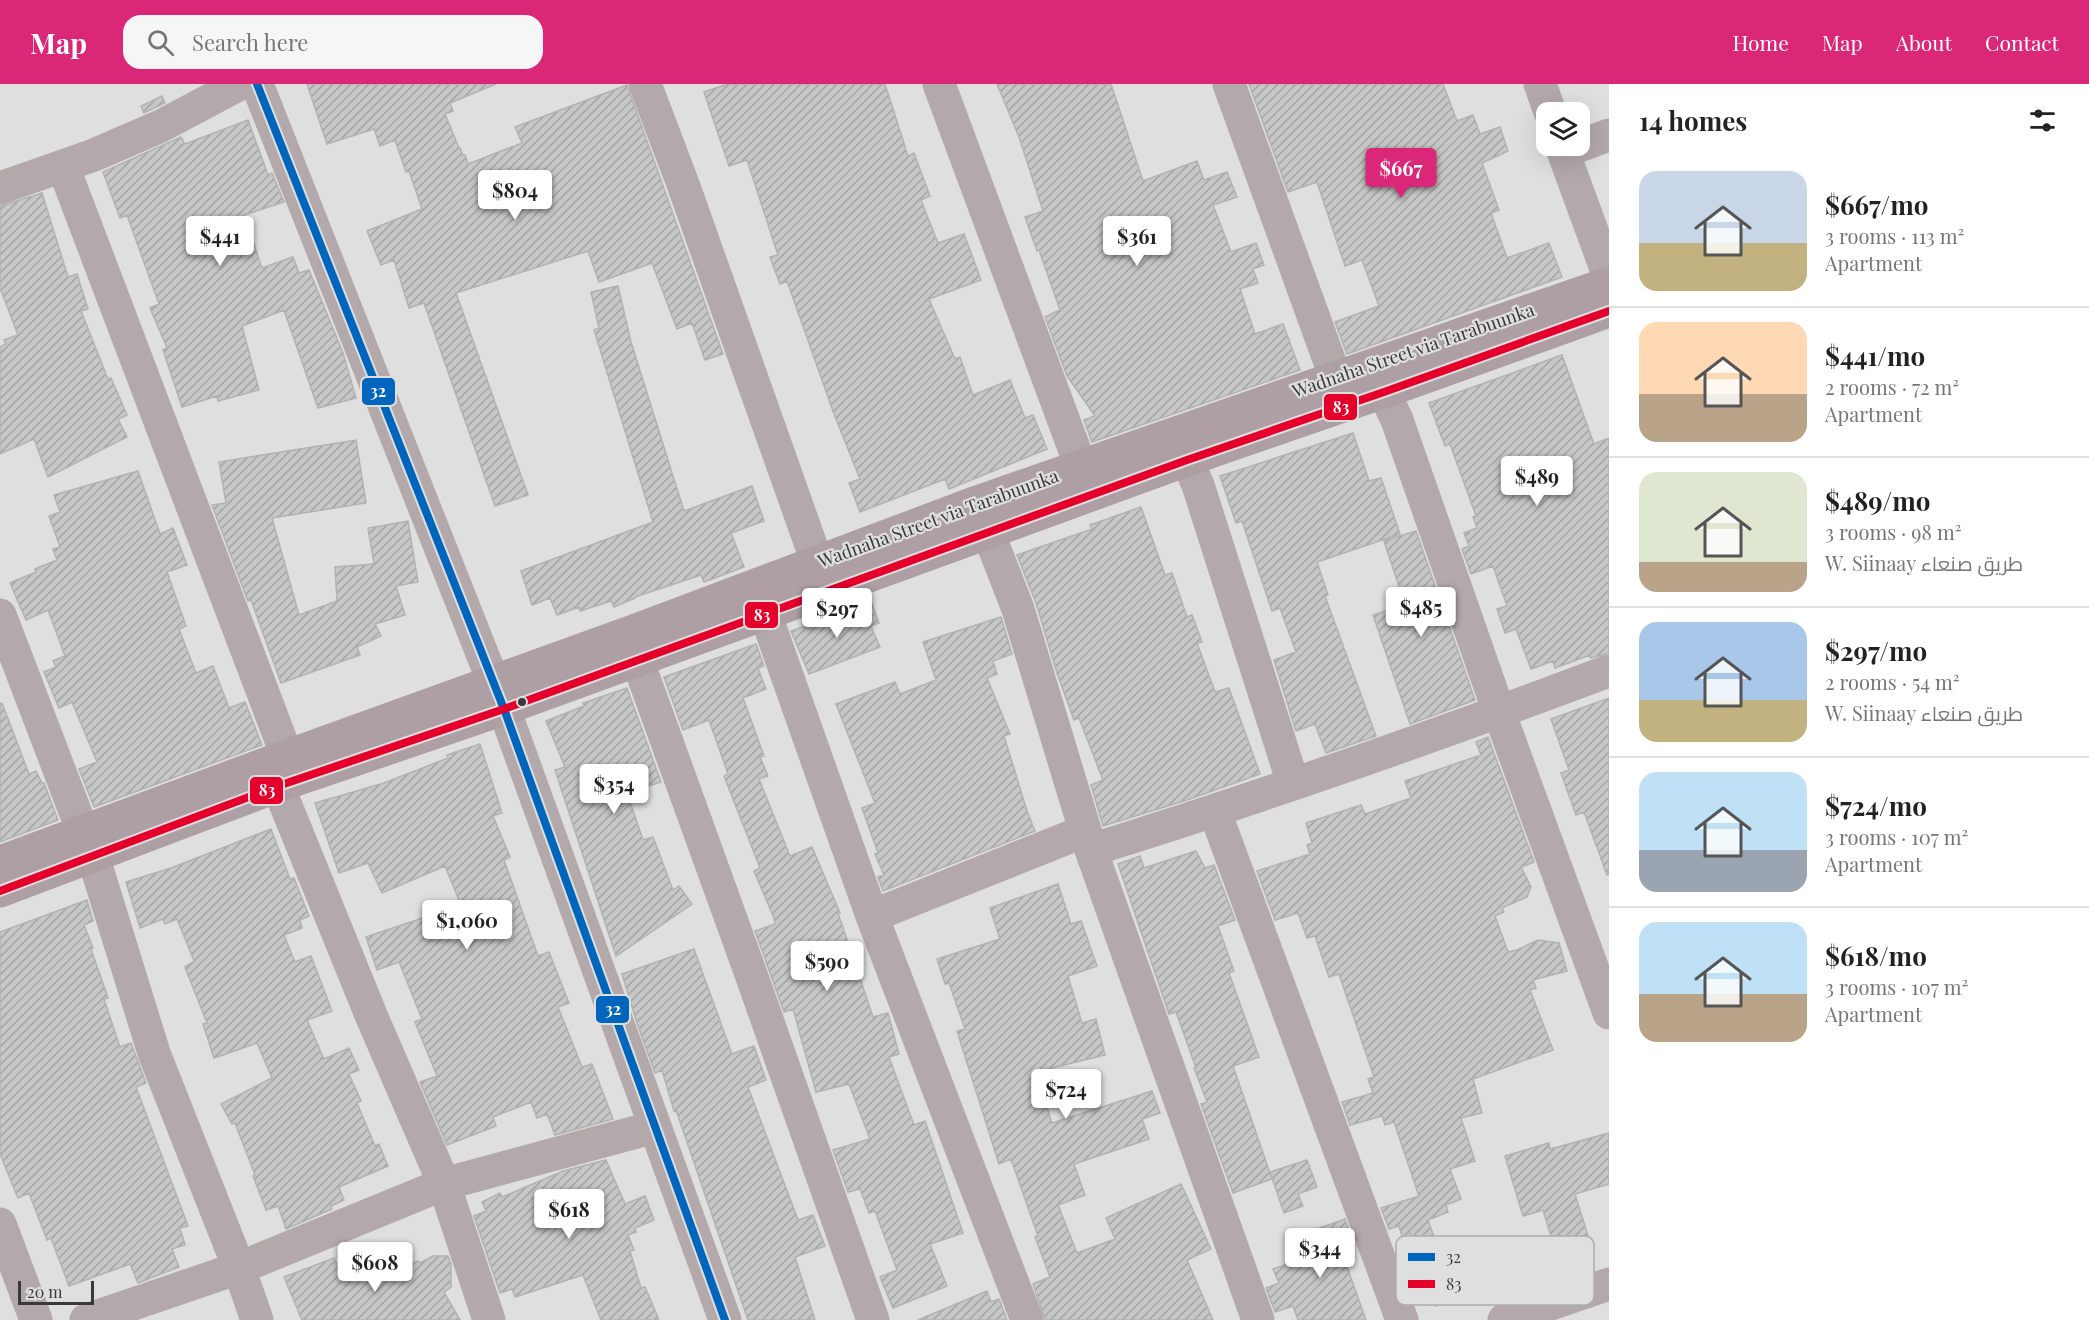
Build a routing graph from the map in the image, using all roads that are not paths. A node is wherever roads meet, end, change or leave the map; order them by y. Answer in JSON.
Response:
{"nodes":[{"id":1,"x":240,"y":84,"type":"edge"},
{"id":2,"x":257,"y":84,"type":"edge"},
{"id":3,"x":645,"y":84,"type":"edge"},
{"id":4,"x":939,"y":84,"type":"edge"},
{"id":5,"x":1230,"y":84,"type":"edge"},
{"id":6,"x":1540,"y":84,"type":"edge"},
{"id":7,"x":1546,"y":102,"type":"edge"},
{"id":8,"x":1609,"y":135,"type":"edge"},
{"id":9,"x":1590,"y":141,"type":"edge"},
{"id":10,"x":1565,"y":156,"type":"edge"},
{"id":11,"x":63,"y":166,"type":"junction"},
{"id":12,"x":0,"y":188,"type":"edge"},
{"id":13,"x":1609,"y":277,"type":"edge"},
{"id":14,"x":1609,"y":283,"type":"edge"},
{"id":15,"x":1609,"y":311,"type":"edge"},
{"id":16,"x":1335,"y":376,"type":"junction"},
{"id":17,"x":1384,"y":392,"type":"junction"},
{"id":18,"x":1187,"y":460,"type":"junction"},
{"id":19,"x":1082,"y":467,"type":"junction"},
{"id":20,"x":988,"y":532,"type":"junction"},
{"id":21,"x":817,"y":562,"type":"junction"},
{"id":22,"x":765,"y":613,"type":"junction"},
{"id":23,"x":0,"y":615,"type":"edge"},
{"id":24,"x":637,"y":659,"type":"junction"},
{"id":25,"x":1609,"y":671,"type":"edge"},
{"id":26,"x":499,"y":695,"type":"junction"},
{"id":27,"x":1499,"y":712,"type":"junction"},
{"id":28,"x":283,"y":771,"type":"junction"},
{"id":29,"x":1293,"y":783,"type":"junction"},
{"id":30,"x":1215,"y":812,"type":"junction"},
{"id":31,"x":1088,"y":841,"type":"junction"},
{"id":32,"x":88,"y":844,"type":"junction"},
{"id":33,"x":0,"y":862,"type":"edge"},
{"id":34,"x":0,"y":891,"type":"edge"},
{"id":35,"x":872,"y":916,"type":"junction"},
{"id":36,"x":1609,"y":1013,"type":"edge"},
{"id":37,"x":655,"y":1127,"type":"junction"},
{"id":38,"x":444,"y":1184,"type":"junction"},
{"id":39,"x":0,"y":1224,"type":"edge"},
{"id":40,"x":239,"y":1268,"type":"junction"},
{"id":41,"x":1609,"y":1284,"type":"edge"},
{"id":42,"x":1594,"y":1289,"type":"edge"},
{"id":43,"x":1396,"y":1304,"type":"edge"},
{"id":44,"x":1396,"y":1305,"type":"edge"},
{"id":45,"x":1548,"y":1305,"type":"edge"},
{"id":46,"x":36,"y":1320,"type":"edge"},
{"id":47,"x":86,"y":1320,"type":"edge"},
{"id":48,"x":256,"y":1320,"type":"edge"},
{"id":49,"x":489,"y":1320,"type":"edge"},
{"id":50,"x":726,"y":1320,"type":"edge"},
{"id":51,"x":873,"y":1320,"type":"edge"},
{"id":52,"x":1027,"y":1320,"type":"edge"},
{"id":53,"x":1258,"y":1320,"type":"edge"},
{"id":54,"x":1402,"y":1320,"type":"edge"},
{"id":55,"x":1504,"y":1320,"type":"edge"}],
"edges":[{"from":1,"to":11,"type":"street"},
{"from":2,"to":26,"type":"street"},
{"from":3,"to":21,"type":"street"},
{"from":4,"to":19,"type":"street"},
{"from":5,"to":16,"type":"street"},
{"from":6,"to":7,"type":"street"},
{"from":8,"to":9,"type":"street"},
{"from":10,"to":13,"type":"street"},
{"from":11,"to":12,"type":"street"},
{"from":11,"to":28,"type":"street"},
{"from":14,"to":16,"type":"main road","name":"Wadnaha Street via Tarabuunka"},
{"from":15,"to":17,"type":"main road"},
{"from":16,"to":19,"type":"main road","name":"Wadnaha Street via Tarabuunka"},
{"from":17,"to":18,"type":"main road"},
{"from":17,"to":27,"type":"street"},
{"from":18,"to":20,"type":"main road"},
{"from":18,"to":29,"type":"street"},
{"from":19,"to":21,"type":"main road","name":"Wadnaha Street via Tarabuunka"},
{"from":20,"to":22,"type":"main road"},
{"from":20,"to":31,"type":"street"},
{"from":21,"to":26,"type":"main road","name":"Wadnaha Street via Tarabuunka"},
{"from":22,"to":24,"type":"main road"},
{"from":22,"to":35,"type":"street"},
{"from":23,"to":32,"type":"street"},
{"from":24,"to":26,"type":"main road"},
{"from":24,"to":51,"type":"street"},
{"from":25,"to":27,"type":"street"},
{"from":26,"to":28,"type":"main road"},
{"from":26,"to":37,"type":"street"},
{"from":27,"to":29,"type":"street"},
{"from":27,"to":36,"type":"street"},
{"from":28,"to":32,"type":"main road"},
{"from":28,"to":38,"type":"street"},
{"from":29,"to":30,"type":"street"},
{"from":30,"to":31,"type":"street"},
{"from":30,"to":43,"type":"street"},
{"from":31,"to":35,"type":"street"},
{"from":31,"to":53,"type":"street"},
{"from":32,"to":33,"type":"main road"},
{"from":32,"to":34,"type":"main road"},
{"from":32,"to":40,"type":"street"},
{"from":35,"to":52,"type":"street"},
{"from":37,"to":38,"type":"street"},
{"from":37,"to":50,"type":"street"},
{"from":38,"to":40,"type":"street"},
{"from":38,"to":49,"type":"street"},
{"from":39,"to":46,"type":"street"},
{"from":40,"to":47,"type":"street"},
{"from":40,"to":48,"type":"street"},
{"from":41,"to":42,"type":"street"},
{"from":44,"to":54,"type":"street"},
{"from":45,"to":55,"type":"street"}]}
